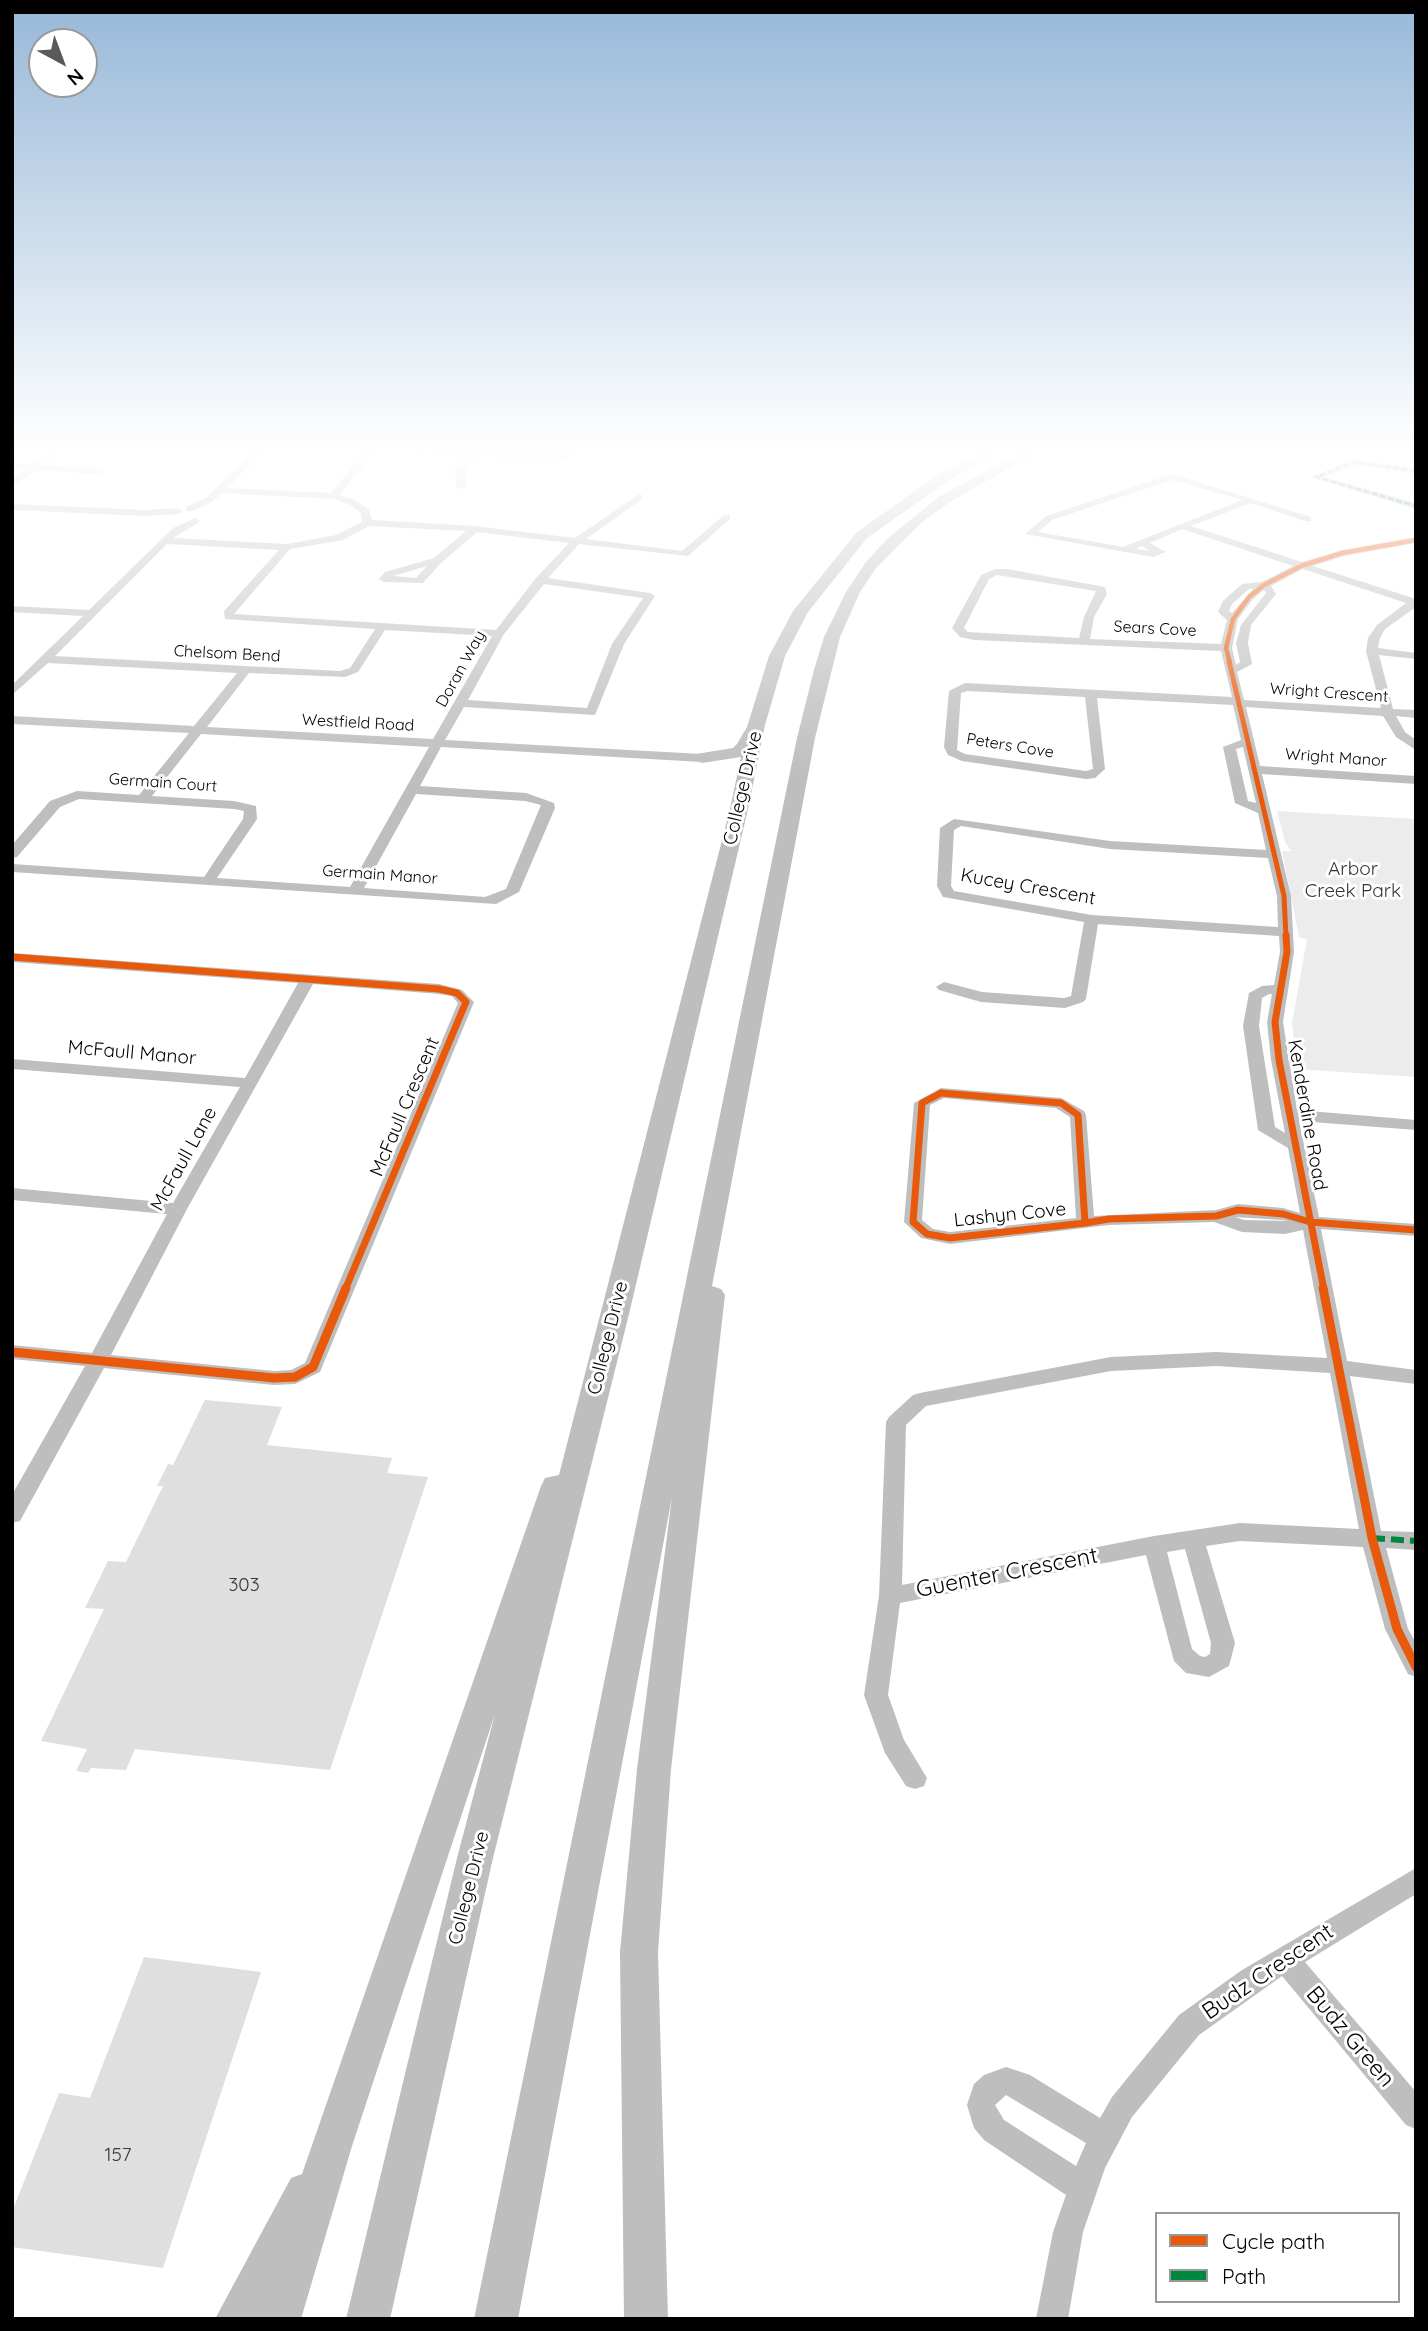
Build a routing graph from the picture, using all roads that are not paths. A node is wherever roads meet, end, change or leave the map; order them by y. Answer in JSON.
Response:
{"nodes":[{"id":1,"x":148,"y":559,"type":"edge"},
{"id":2,"x":276,"y":559,"type":"edge"},
{"id":3,"x":560,"y":559,"type":"edge"},
{"id":4,"x":843,"y":559,"type":"edge"},
{"id":5,"x":877,"y":559,"type":"edge"},
{"id":6,"x":1280,"y":559,"type":"edge"},
{"id":7,"x":1324,"y":559,"type":"edge"},
{"id":8,"x":1301,"y":566,"type":"junction"},
{"id":9,"x":540,"y":580,"type":"junction"},
{"id":10,"x":1264,"y":585,"type":"junction"},
{"id":11,"x":1413,"y":606,"type":"edge"},
{"id":12,"x":12,"y":609,"type":"edge"},
{"id":13,"x":92,"y":613,"type":"junction"},
{"id":14,"x":382,"y":626,"type":"junction"},
{"id":15,"x":499,"y":633,"type":"junction"},
{"id":16,"x":1083,"y":642,"type":"junction"},
{"id":17,"x":1226,"y":648,"type":"junction"},
{"id":18,"x":1372,"y":655,"type":"junction"},
{"id":19,"x":1416,"y":656,"type":"edge"},
{"id":20,"x":46,"y":659,"type":"junction"},
{"id":21,"x":1416,"y":664,"type":"edge"},
{"id":22,"x":245,"y":671,"type":"junction"},
{"id":23,"x":1231,"y":671,"type":"junction"},
{"id":24,"x":12,"y":692,"type":"edge"},
{"id":25,"x":1091,"y":695,"type":"junction"},
{"id":26,"x":1240,"y":703,"type":"junction"},
{"id":27,"x":460,"y":704,"type":"junction"},
{"id":28,"x":1388,"y":713,"type":"junction"},
{"id":29,"x":1416,"y":714,"type":"edge"},
{"id":30,"x":12,"y":720,"type":"edge"},
{"id":31,"x":756,"y":725,"type":"junction"},
{"id":32,"x":197,"y":731,"type":"junction"},
{"id":33,"x":1248,"y":741,"type":"junction"},
{"id":34,"x":436,"y":745,"type":"junction"},
{"id":35,"x":1416,"y":746,"type":"edge"},
{"id":36,"x":702,"y":758,"type":"joint"},
{"id":37,"x":1255,"y":770,"type":"junction"},
{"id":38,"x":1416,"y":780,"type":"edge"},
{"id":39,"x":414,"y":790,"type":"junction"},
{"id":40,"x":143,"y":799,"type":"junction"},
{"id":41,"x":1264,"y":810,"type":"junction"},
{"id":42,"x":12,"y":854,"type":"edge"},
{"id":43,"x":1272,"y":854,"type":"junction"},
{"id":44,"x":12,"y":868,"type":"edge"},
{"id":45,"x":208,"y":881,"type":"junction"},
{"id":46,"x":355,"y":891,"type":"junction"},
{"id":47,"x":1092,"y":919,"type":"junction"},
{"id":48,"x":1286,"y":932,"type":"junction"},
{"id":49,"x":12,"y":957,"type":"edge"},
{"id":50,"x":308,"y":978,"type":"junction"},
{"id":51,"x":944,"y":987,"type":"dead end"},
{"id":52,"x":1280,"y":991,"type":"junction"},
{"id":53,"x":12,"y":1064,"type":"edge"},
{"id":54,"x":249,"y":1083,"type":"junction"},
{"id":55,"x":737,"y":1093,"type":"junction"},
{"id":56,"x":1292,"y":1115,"type":"junction"},
{"id":57,"x":1416,"y":1125,"type":"edge"},
{"id":58,"x":1298,"y":1147,"type":"junction"},
{"id":59,"x":12,"y":1194,"type":"edge"},
{"id":60,"x":178,"y":1209,"type":"junction"},
{"id":61,"x":1310,"y":1222,"type":"junction"},
{"id":62,"x":1086,"y":1223,"type":"junction"},
{"id":63,"x":1416,"y":1230,"type":"edge"},
{"id":64,"x":615,"y":1314,"type":"junction"},
{"id":65,"x":12,"y":1352,"type":"edge"},
{"id":66,"x":97,"y":1360,"type":"junction"},
{"id":67,"x":1337,"y":1367,"type":"junction"},
{"id":68,"x":1416,"y":1377,"type":"edge"},
{"id":69,"x":12,"y":1515,"type":"edge"},
{"id":70,"x":1372,"y":1538,"type":"junction"},
{"id":71,"x":1193,"y":1539,"type":"junction"},
{"id":72,"x":1416,"y":1541,"type":"edge"},
{"id":73,"x":1154,"y":1545,"type":"junction"},
{"id":74,"x":890,"y":1596,"type":"junction"},
{"id":75,"x":1416,"y":1667,"type":"edge"},
{"id":76,"x":915,"y":1778,"type":"dead end"},
{"id":77,"x":1416,"y":1880,"type":"edge"},
{"id":78,"x":1285,"y":1959,"type":"junction"},
{"id":79,"x":1416,"y":2115,"type":"edge"},
{"id":80,"x":1105,"y":2138,"type":"junction"},
{"id":81,"x":331,"y":2146,"type":"junction"},
{"id":82,"x":1081,"y":2186,"type":"junction"},
{"id":83,"x":237,"y":2319,"type":"edge"},
{"id":84,"x":279,"y":2319,"type":"edge"},
{"id":85,"x":368,"y":2319,"type":"edge"},
{"id":86,"x":496,"y":2319,"type":"edge"},
{"id":87,"x":646,"y":2319,"type":"edge"},
{"id":88,"x":1052,"y":2319,"type":"edge"}],
"edges":[{"from":1,"to":13,"type":"street"},
{"from":2,"to":14,"type":"street"},
{"from":3,"to":9,"type":"street","name":"Doran Way"},
{"from":4,"to":31,"type":"highway","name":"College Drive"},
{"from":5,"to":55,"type":"highway"},
{"from":6,"to":8,"type":"street"},
{"from":7,"to":8,"type":"street","name":"Kenderdine Road"},
{"from":8,"to":10,"type":"street","name":"Kenderdine Road"},
{"from":8,"to":11,"type":"street"},
{"from":9,"to":15,"type":"street","name":"Doran Way"},
{"from":9,"to":27,"type":"street"},
{"from":10,"to":17,"type":"street","name":"Kenderdine Road"},
{"from":10,"to":23,"type":"street"},
{"from":11,"to":18,"type":"street"},
{"from":12,"to":13,"type":"street"},
{"from":13,"to":20,"type":"street"},
{"from":14,"to":15,"type":"street"},
{"from":14,"to":22,"type":"street","name":"Chelsom Bend"},
{"from":15,"to":27,"type":"street","name":"Doran Way"},
{"from":16,"to":16,"type":"street","name":"Sears Cove"},
{"from":16,"to":17,"type":"street","name":"Sears Cove"},
{"from":17,"to":23,"type":"street","name":"Kenderdine Road"},
{"from":18,"to":19,"type":"street"},
{"from":18,"to":21,"type":"street"},
{"from":18,"to":28,"type":"street"},
{"from":20,"to":22,"type":"street","name":"Chelsom Bend"},
{"from":20,"to":24,"type":"street"},
{"from":22,"to":32,"type":"street"},
{"from":23,"to":26,"type":"street","name":"Kenderdine Road"},
{"from":25,"to":25,"type":"street","name":"Peters Cove"},
{"from":25,"to":26,"type":"street","name":"Peters Cove"},
{"from":26,"to":28,"type":"street","name":"Wright Crescent"},
{"from":26,"to":33,"type":"street","name":"Kenderdine Road"},
{"from":27,"to":34,"type":"street","name":"Doran Way"},
{"from":28,"to":29,"type":"street","name":"Wright Crescent"},
{"from":28,"to":35,"type":"street","name":"Wright Manor"},
{"from":30,"to":32,"type":"street","name":"Westfield Road"},
{"from":31,"to":36,"type":"highway"},
{"from":31,"to":64,"type":"highway","name":"College Drive"},
{"from":32,"to":34,"type":"street","name":"Westfield Road"},
{"from":32,"to":40,"type":"street"},
{"from":33,"to":37,"type":"street","name":"Kenderdine Road"},
{"from":33,"to":41,"type":"street"},
{"from":34,"to":36,"type":"street","name":"Westfield Road"},
{"from":34,"to":39,"type":"street","name":"Doran Way"},
{"from":37,"to":38,"type":"street","name":"Wright Manor"},
{"from":37,"to":41,"type":"street","name":"Kenderdine Road"},
{"from":39,"to":46,"type":"street","name":"Doran Way"},
{"from":39,"to":46,"type":"street","name":"Germain Manor"},
{"from":40,"to":42,"type":"street","name":"Germain Court"},
{"from":40,"to":45,"type":"street","name":"Germain Court"},
{"from":41,"to":43,"type":"street","name":"Kenderdine Road"},
{"from":43,"to":47,"type":"street","name":"Kucey Crescent"},
{"from":43,"to":48,"type":"street","name":"Kenderdine Road"},
{"from":44,"to":45,"type":"street","name":"Germain Manor"},
{"from":45,"to":46,"type":"street","name":"Germain Manor"},
{"from":47,"to":48,"type":"street","name":"Kucey Crescent"},
{"from":47,"to":51,"type":"street"},
{"from":48,"to":52,"type":"street","name":"Kenderdine Road"},
{"from":49,"to":50,"type":"street","name":"McFaull Crescent"},
{"from":50,"to":54,"type":"street","name":"McFaull Lane"},
{"from":50,"to":66,"type":"street","name":"McFaull Crescent"},
{"from":52,"to":56,"type":"street","name":"Kenderdine Road"},
{"from":52,"to":58,"type":"street","name":"Kenderdine Road"},
{"from":53,"to":54,"type":"street","name":"McFaull Manor"},
{"from":54,"to":60,"type":"street","name":"McFaull Lane"},
{"from":55,"to":86,"type":"highway"},
{"from":55,"to":87,"type":"highway"},
{"from":56,"to":57,"type":"street"},
{"from":56,"to":58,"type":"street","name":"Kenderdine Road"},
{"from":58,"to":61,"type":"street","name":"Kenderdine Road"},
{"from":59,"to":60,"type":"street"},
{"from":60,"to":66,"type":"street","name":"McFaull Lane"},
{"from":61,"to":62,"type":"street","name":"Lashyn Cove"},
{"from":61,"to":63,"type":"street","name":"Lashyn Cove"},
{"from":61,"to":67,"type":"street","name":"Kenderdine Road"},
{"from":62,"to":62,"type":"street","name":"Lashyn Cove"},
{"from":64,"to":81,"type":"highway"},
{"from":64,"to":85,"type":"highway","name":"College Drive"},
{"from":65,"to":66,"type":"street","name":"McFaull Crescent"},
{"from":66,"to":69,"type":"street","name":"McFaull Lane"},
{"from":67,"to":68,"type":"street","name":"Guenter Crescent"},
{"from":67,"to":70,"type":"street","name":"Kenderdine Road"},
{"from":67,"to":74,"type":"street","name":"Guenter Crescent"},
{"from":70,"to":71,"type":"street","name":"Guenter Crescent"},
{"from":70,"to":72,"type":"street","name":"Guenter Crescent"},
{"from":70,"to":75,"type":"street","name":"Kenderdine Road"},
{"from":71,"to":73,"type":"street","name":"Guenter Crescent"},
{"from":71,"to":73,"type":"street"},
{"from":73,"to":74,"type":"street","name":"Guenter Crescent"},
{"from":74,"to":76,"type":"street"},
{"from":77,"to":78,"type":"street","name":"Budz Crescent"},
{"from":78,"to":79,"type":"street","name":"Budz Green"},
{"from":78,"to":80,"type":"street","name":"Budz Crescent"},
{"from":80,"to":82,"type":"street","name":"Budz Crescent"},
{"from":80,"to":82,"type":"street"},
{"from":81,"to":83,"type":"highway"},
{"from":81,"to":84,"type":"highway"},
{"from":82,"to":88,"type":"street","name":"Budz Crescent"}]}
